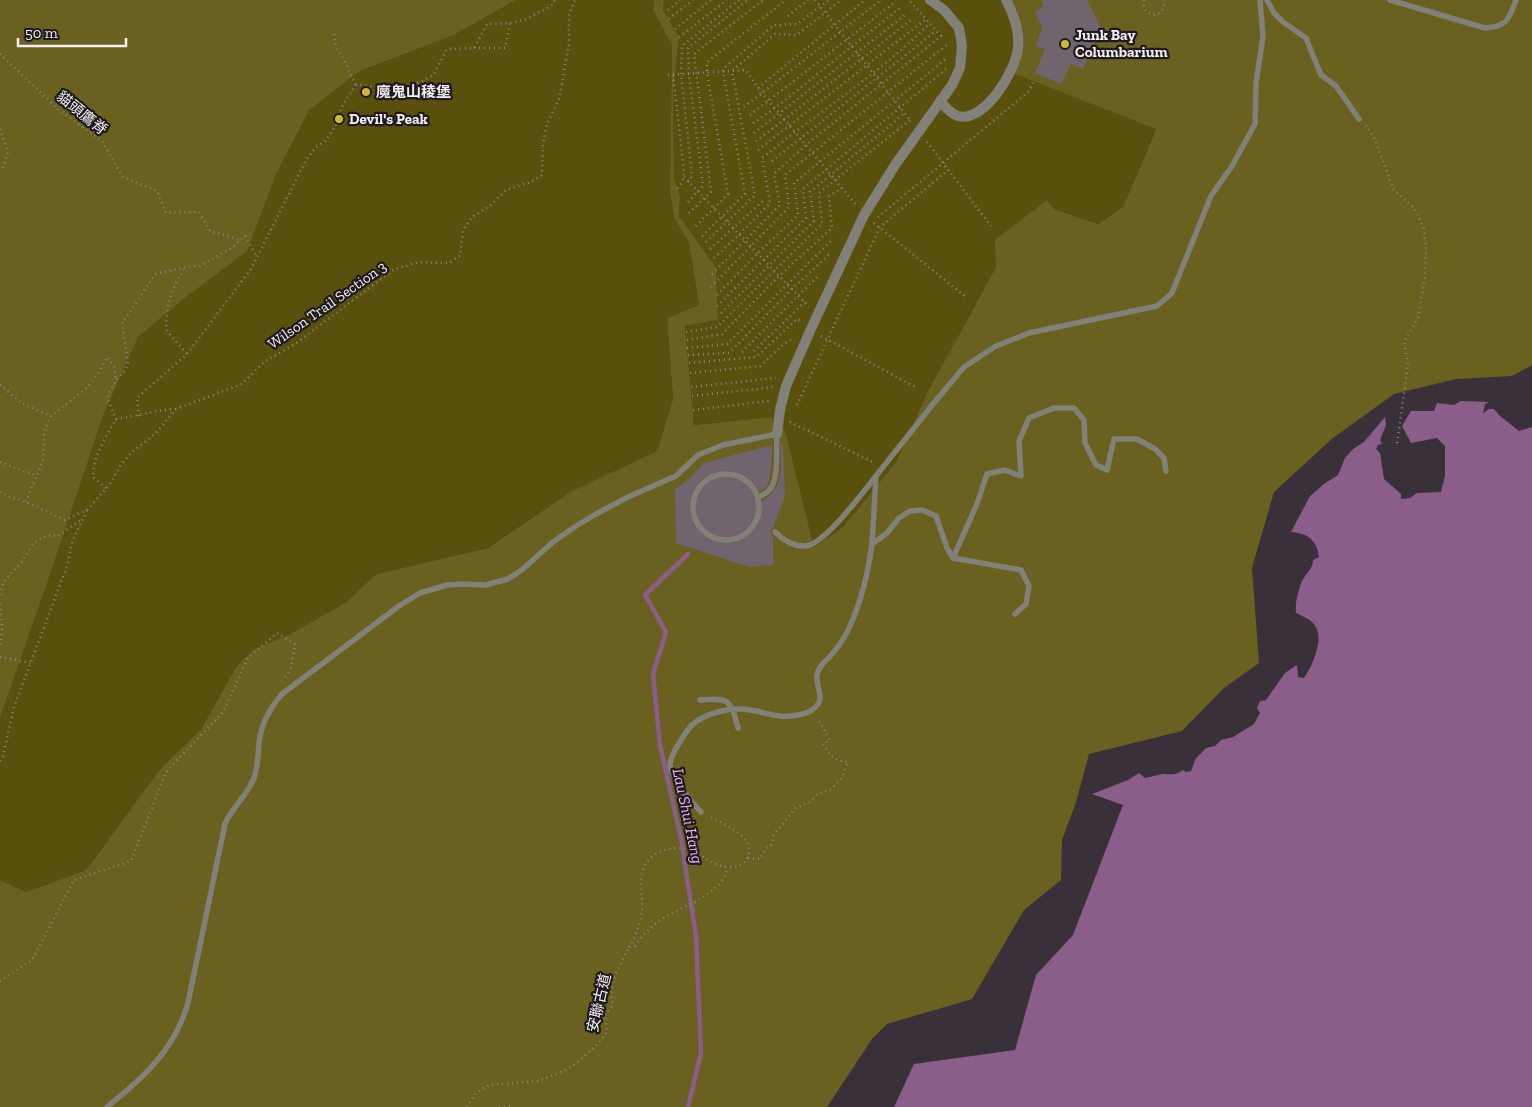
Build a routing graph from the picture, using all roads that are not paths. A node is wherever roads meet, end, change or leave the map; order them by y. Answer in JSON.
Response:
{"nodes":[{"id":1,"x":930,"y":0,"type":"edge"},
{"id":2,"x":1006,"y":0,"type":"edge"},
{"id":3,"x":1260,"y":0,"type":"edge"},
{"id":4,"x":1266,"y":0,"type":"edge"},
{"id":5,"x":1390,"y":0,"type":"edge"},
{"id":6,"x":1516,"y":0,"type":"edge"},
{"id":7,"x":940,"y":102,"type":"junction"},
{"id":8,"x":1360,"y":119,"type":"dead end"},
{"id":9,"x":777,"y":434,"type":"junction"},
{"id":10,"x":1166,"y":471,"type":"dead end"},
{"id":11,"x":876,"y":476,"type":"junction"},
{"id":12,"x":758,"y":497,"type":"junction"},
{"id":13,"x":775,"y":532,"type":"dead end"},
{"id":14,"x":872,"y":544,"type":"junction"},
{"id":15,"x":953,"y":558,"type":"junction"},
{"id":16,"x":1014,"y":614,"type":"dead end"},
{"id":17,"x":700,"y":700,"type":"dead end"},
{"id":18,"x":733,"y":709,"type":"junction"},
{"id":19,"x":738,"y":728,"type":"dead end"},
{"id":20,"x":701,"y":812,"type":"road end"},
{"id":21,"x":107,"y":1107,"type":"edge"}],
"edges":[{"from":1,"to":7,"type":"street"},
{"from":2,"to":7,"type":"street"},
{"from":3,"to":11,"type":"lane"},
{"from":4,"to":8,"type":"lane"},
{"from":5,"to":6,"type":"lane"},
{"from":7,"to":9,"type":"street"},
{"from":9,"to":12,"type":"lane"},
{"from":9,"to":21,"type":"lane"},
{"from":10,"to":15,"type":"lane"},
{"from":11,"to":13,"type":"lane"},
{"from":11,"to":14,"type":"lane"},
{"from":12,"to":12,"type":"lane"},
{"from":14,"to":15,"type":"lane"},
{"from":14,"to":18,"type":"lane"},
{"from":15,"to":16,"type":"lane"},
{"from":17,"to":18,"type":"lane"},
{"from":18,"to":19,"type":"lane"},
{"from":18,"to":20,"type":"lane"}]}
